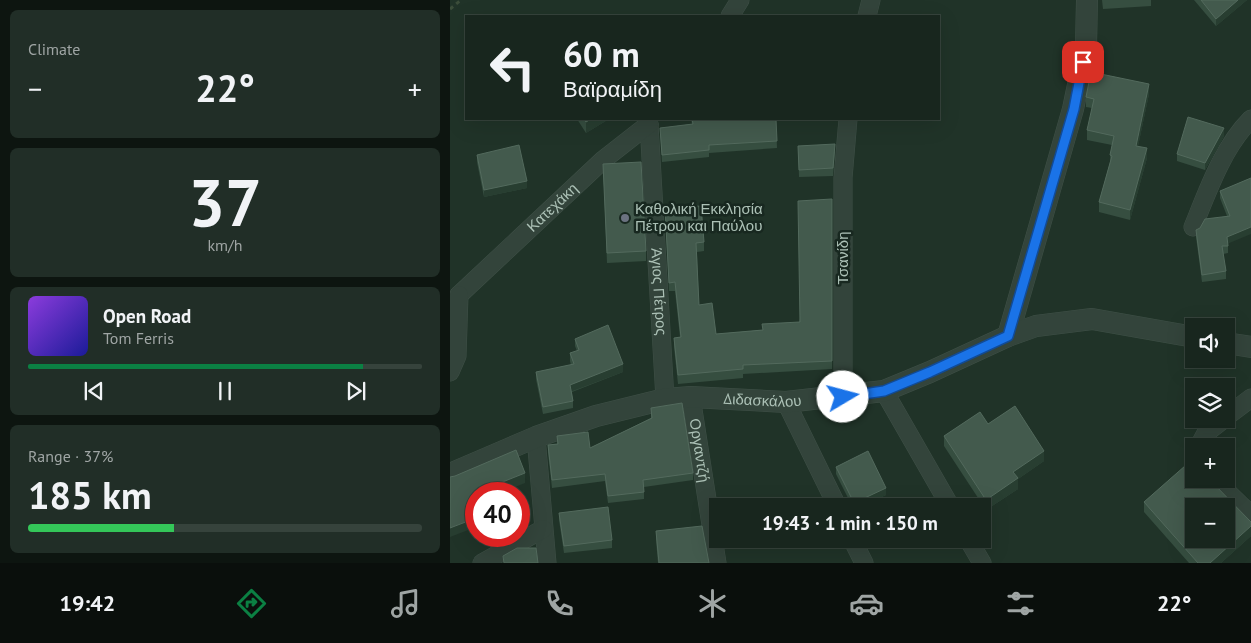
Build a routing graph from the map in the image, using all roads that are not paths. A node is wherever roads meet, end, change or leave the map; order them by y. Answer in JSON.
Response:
{"nodes":[{"id":1,"x":740,"y":0,"type":"edge"},
{"id":2,"x":871,"y":0,"type":"edge"},
{"id":3,"x":1087,"y":0,"type":"edge"},
{"id":4,"x":731,"y":15,"type":"edge"},
{"id":5,"x":867,"y":15,"type":"edge"},
{"id":6,"x":1251,"y":118,"type":"edge"},
{"id":7,"x":848,"y":120,"type":"edge"},
{"id":8,"x":648,"y":124,"type":"joint"},
{"id":9,"x":1193,"y":227,"type":"dead end"},
{"id":10,"x":454,"y":291,"type":"edge"},
{"id":11,"x":1185,"y":335,"type":"edge"},
{"id":12,"x":1008,"y":336,"type":"junction"},
{"id":13,"x":1235,"y":344,"type":"edge"},
{"id":14,"x":1251,"y":347,"type":"edge"},
{"id":15,"x":450,"y":372,"type":"edge"},
{"id":16,"x":884,"y":391,"type":"junction"},
{"id":17,"x":692,"y":397,"type":"junction"},
{"id":18,"x":843,"y":397,"type":"junction"},
{"id":19,"x":1251,"y":398,"type":"edge"},
{"id":20,"x":665,"y":399,"type":"junction"},
{"id":21,"x":786,"y":402,"type":"junction"},
{"id":22,"x":1235,"y":410,"type":"edge"},
{"id":23,"x":1212,"y":428,"type":"edge"},
{"id":24,"x":536,"y":437,"type":"junction"},
{"id":25,"x":1203,"y":438,"type":"edge"},
{"id":26,"x":450,"y":474,"type":"edge"},
{"id":27,"x":1223,"y":488,"type":"edge"},
{"id":28,"x":833,"y":498,"type":"edge"},
{"id":29,"x":945,"y":498,"type":"edge"},
{"id":30,"x":1251,"y":515,"type":"edge"},
{"id":31,"x":544,"y":529,"type":"junction"},
{"id":32,"x":856,"y":548,"type":"edge"},
{"id":33,"x":973,"y":548,"type":"edge"},
{"id":34,"x":482,"y":563,"type":"edge"},
{"id":35,"x":547,"y":563,"type":"edge"},
{"id":36,"x":717,"y":563,"type":"edge"},
{"id":37,"x":864,"y":563,"type":"edge"},
{"id":38,"x":982,"y":563,"type":"edge"}],
"edges":[{"from":1,"to":4,"type":"street"},
{"from":2,"to":5,"type":"street"},
{"from":3,"to":12,"type":"street"},
{"from":6,"to":9,"type":"street"},
{"from":7,"to":18,"type":"street","name":"Τσανίδη"},
{"from":8,"to":10,"type":"street","name":"Κατεχάκη"},
{"from":8,"to":20,"type":"street","name":"Άγιος Πέτρος"},
{"from":10,"to":15,"type":"street"},
{"from":11,"to":12,"type":"street","name":"Διδασκάλου"},
{"from":12,"to":16,"type":"street","name":"Διδασκάλου"},
{"from":13,"to":14,"type":"street"},
{"from":16,"to":18,"type":"street","name":"Διδασκάλου"},
{"from":16,"to":29,"type":"street"},
{"from":17,"to":20,"type":"street","name":"Διδασκάλου"},
{"from":17,"to":21,"type":"street","name":"Διδασκάλου"},
{"from":17,"to":36,"type":"street","name":"Οργαντζή"},
{"from":18,"to":21,"type":"street","name":"Διδασκάλου"},
{"from":19,"to":22,"type":"street"},
{"from":20,"to":24,"type":"street","name":"Διδασκάλου"},
{"from":21,"to":28,"type":"street"},
{"from":23,"to":25,"type":"street"},
{"from":24,"to":26,"type":"street","name":"Διδασκάλου"},
{"from":24,"to":31,"type":"street"},
{"from":27,"to":30,"type":"street"},
{"from":31,"to":34,"type":"street"},
{"from":31,"to":35,"type":"street"},
{"from":32,"to":37,"type":"street"},
{"from":33,"to":38,"type":"street"}]}
